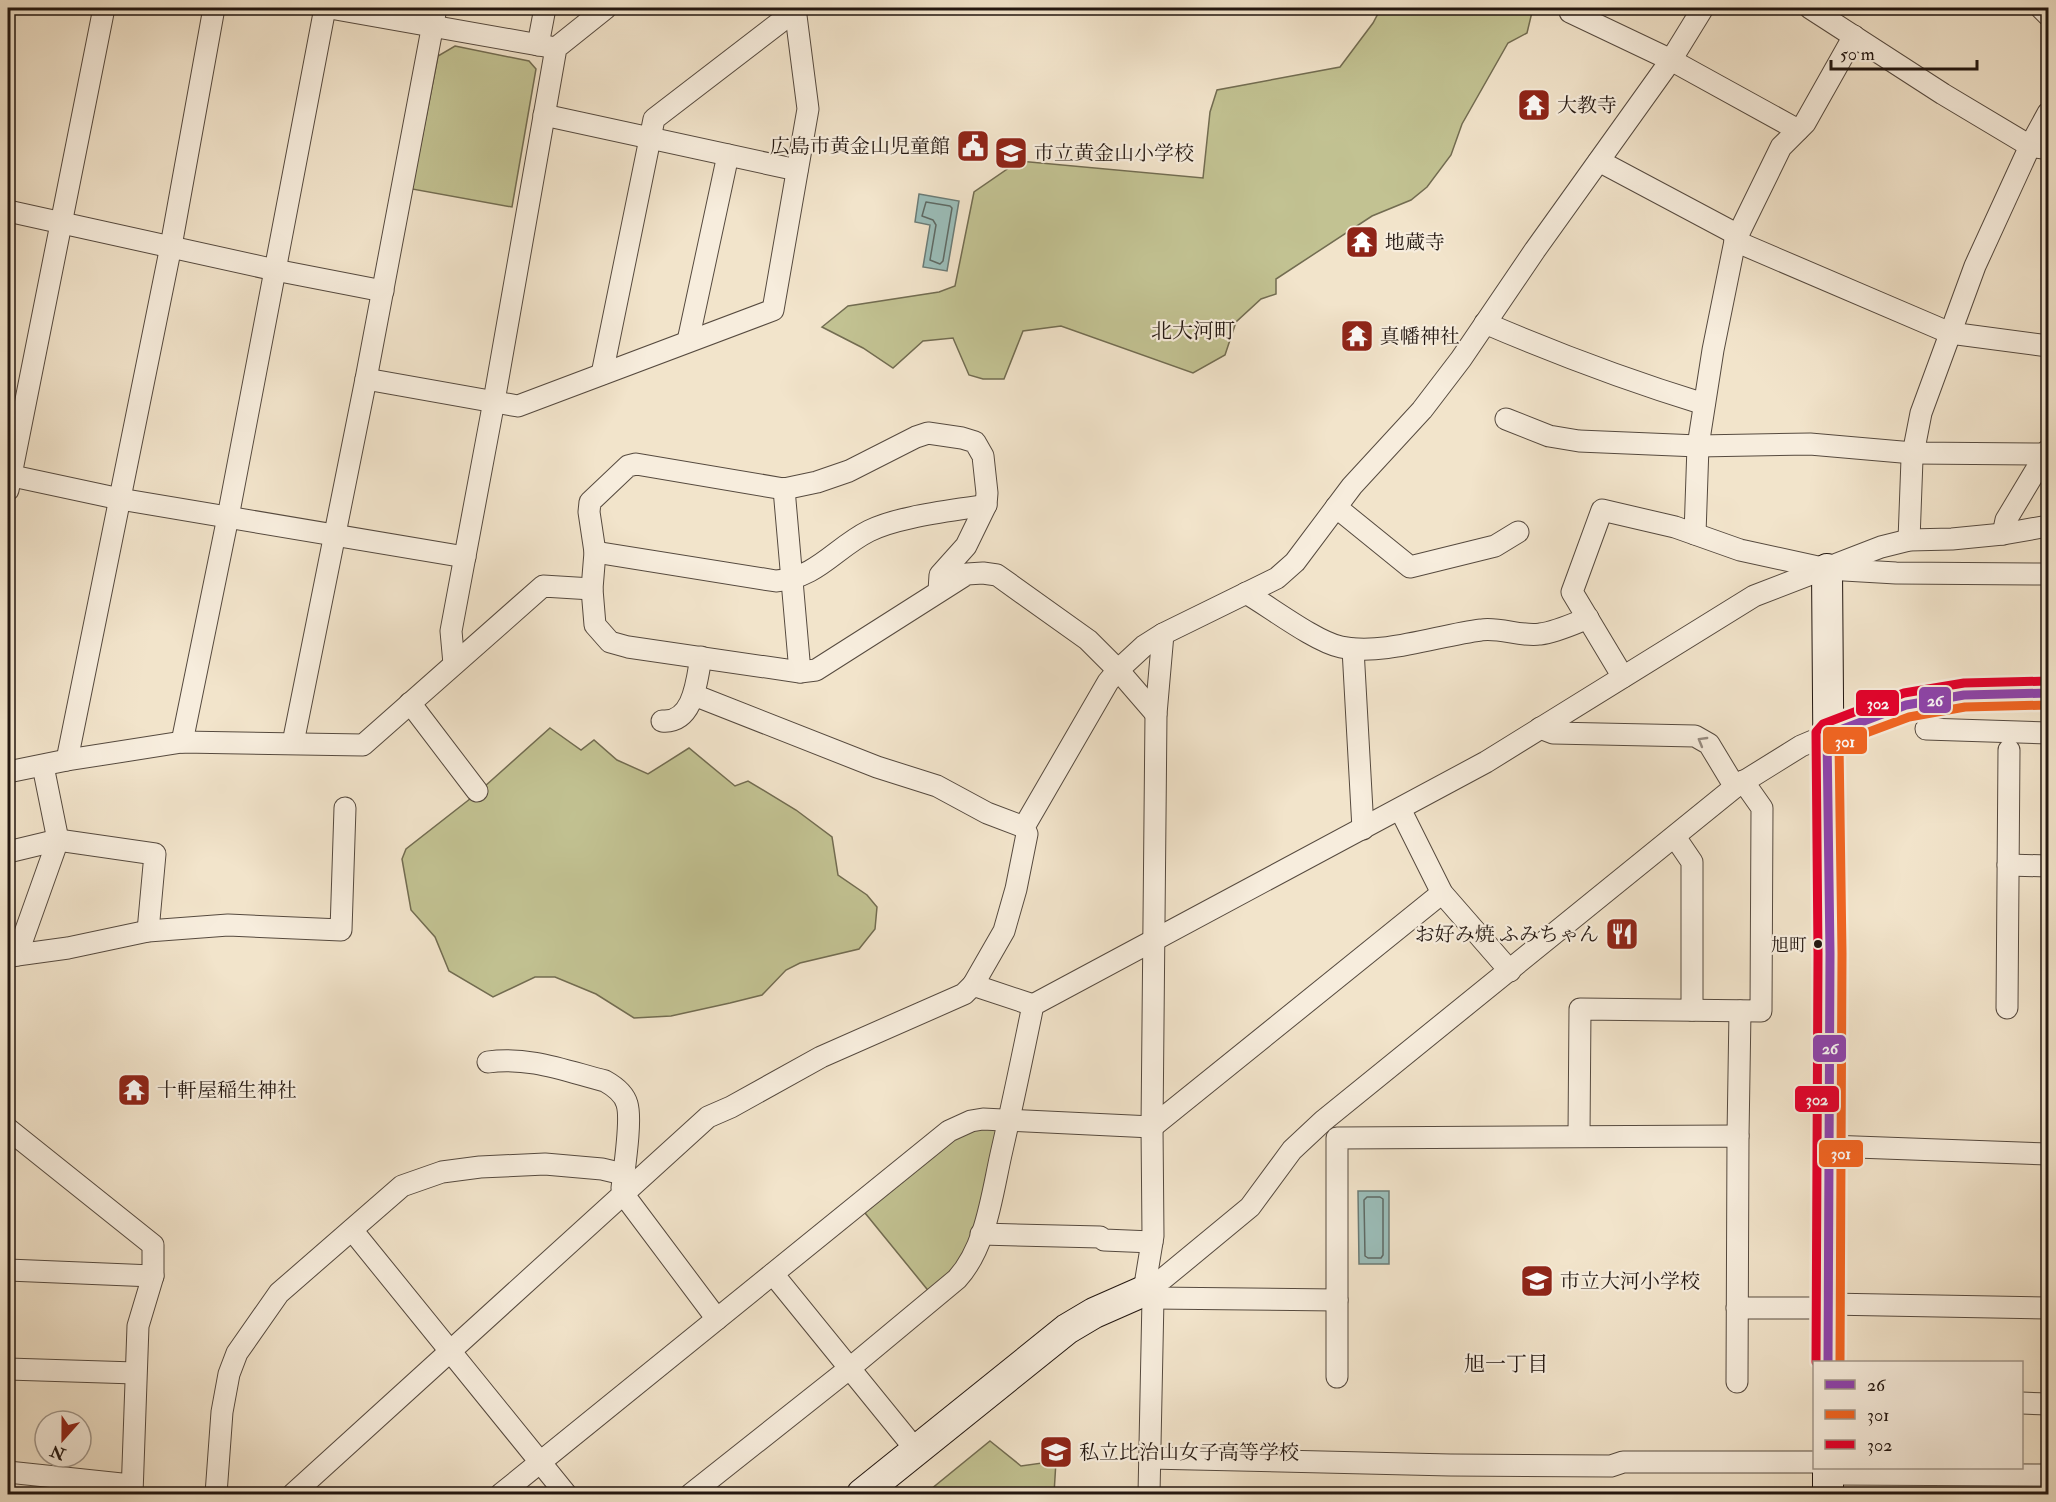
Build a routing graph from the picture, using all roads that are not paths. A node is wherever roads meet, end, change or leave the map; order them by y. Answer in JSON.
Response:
{"nodes":[{"id":1,"x":104,"y":8,"type":"edge"},
{"id":2,"x":214,"y":8,"type":"edge"},
{"id":3,"x":325,"y":8,"type":"edge"},
{"id":4,"x":330,"y":8,"type":"edge"},
{"id":5,"x":545,"y":8,"type":"edge"},
{"id":6,"x":606,"y":8,"type":"edge"},
{"id":7,"x":1572,"y":8,"type":"edge"},
{"id":8,"x":1702,"y":8,"type":"edge"},
{"id":9,"x":1810,"y":8,"type":"edge"},
{"id":10,"x":2041,"y":8,"type":"edge"},
{"id":11,"x":796,"y":9,"type":"edge"},
{"id":12,"x":2049,"y":15,"type":"edge"},
{"id":13,"x":434,"y":17,"type":"edge"},
{"id":14,"x":1854,"y":36,"type":"junction"},
{"id":15,"x":547,"y":47,"type":"junction"},
{"id":16,"x":1671,"y":60,"type":"junction"},
{"id":17,"x":2049,"y":113,"type":"edge"},
{"id":18,"x":544,"y":115,"type":"junction"},
{"id":19,"x":1798,"y":130,"type":"junction"},
{"id":20,"x":649,"y":138,"type":"junction"},
{"id":21,"x":2039,"y":147,"type":"edge"},
{"id":22,"x":728,"y":155,"type":"junction"},
{"id":23,"x":1599,"y":161,"type":"junction"},
{"id":24,"x":797,"y":170,"type":"junction"},
{"id":25,"x":8,"y":211,"type":"edge"},
{"id":26,"x":60,"y":222,"type":"junction"},
{"id":27,"x":1737,"y":238,"type":"junction"},
{"id":28,"x":171,"y":246,"type":"junction"},
{"id":29,"x":275,"y":270,"type":"junction"},
{"id":30,"x":383,"y":291,"type":"junction"},
{"id":31,"x":1485,"y":323,"type":"junction"},
{"id":32,"x":1950,"y":333,"type":"junction"},
{"id":33,"x":688,"y":341,"type":"junction"},
{"id":34,"x":2049,"y":346,"type":"edge"},
{"id":35,"x":602,"y":374,"type":"junction"},
{"id":36,"x":366,"y":379,"type":"junction"},
{"id":37,"x":494,"y":401,"type":"junction"},
{"id":38,"x":1704,"y":404,"type":"junction"},
{"id":39,"x":1506,"y":419,"type":"dead end"},
{"id":40,"x":1698,"y":446,"type":"junction"},
{"id":41,"x":1913,"y":453,"type":"junction"},
{"id":42,"x":2048,"y":453,"type":"edge"},
{"id":43,"x":8,"y":480,"type":"edge"},
{"id":44,"x":784,"y":489,"type":"junction"},
{"id":45,"x":120,"y":499,"type":"junction"},
{"id":46,"x":986,"y":505,"type":"junction"},
{"id":47,"x":1336,"y":507,"type":"junction"},
{"id":48,"x":228,"y":517,"type":"junction"},
{"id":49,"x":2049,"y":526,"type":"edge"},
{"id":50,"x":1518,"y":532,"type":"dead end"},
{"id":51,"x":1695,"y":534,"type":"junction"},
{"id":52,"x":2003,"y":534,"type":"junction"},
{"id":53,"x":335,"y":536,"type":"junction"},
{"id":54,"x":1909,"y":540,"type":"junction"},
{"id":55,"x":595,"y":552,"type":"junction"},
{"id":56,"x":465,"y":557,"type":"junction"},
{"id":57,"x":1827,"y":569,"type":"junction"},
{"id":58,"x":2049,"y":574,"type":"edge"},
{"id":59,"x":791,"y":580,"type":"junction"},
{"id":60,"x":592,"y":589,"type":"junction"},
{"id":61,"x":939,"y":591,"type":"junction"},
{"id":62,"x":1246,"y":593,"type":"junction"},
{"id":63,"x":1588,"y":618,"type":"junction"},
{"id":64,"x":1163,"y":634,"type":"junction"},
{"id":65,"x":1353,"y":649,"type":"junction"},
{"id":66,"x":701,"y":657,"type":"junction"},
{"id":67,"x":454,"y":664,"type":"junction"},
{"id":68,"x":1118,"y":670,"type":"junction"},
{"id":69,"x":800,"y":672,"type":"junction"},
{"id":70,"x":1623,"y":677,"type":"junction"},
{"id":71,"x":2049,"y":693,"type":"edge"},
{"id":72,"x":694,"y":695,"type":"junction"},
{"id":73,"x":410,"y":703,"type":"junction"},
{"id":74,"x":1156,"y":714,"type":"junction"},
{"id":75,"x":662,"y":721,"type":"dead end"},
{"id":76,"x":1540,"y":728,"type":"junction"},
{"id":77,"x":1926,"y":729,"type":"dead end"},
{"id":78,"x":2049,"y":733,"type":"edge"},
{"id":79,"x":1827,"y":735,"type":"junction"},
{"id":80,"x":182,"y":742,"type":"junction"},
{"id":81,"x":293,"y":743,"type":"junction"},
{"id":82,"x":2009,"y":750,"type":"dead end"},
{"id":83,"x":67,"y":760,"type":"junction"},
{"id":84,"x":43,"y":766,"type":"junction"},
{"id":85,"x":8,"y":772,"type":"edge"},
{"id":86,"x":1739,"y":784,"type":"junction"},
{"id":87,"x":477,"y":791,"type":"dead end"},
{"id":88,"x":345,"y":808,"type":"dead end"},
{"id":89,"x":1400,"y":809,"type":"junction"},
{"id":90,"x":1024,"y":827,"type":"junction"},
{"id":91,"x":1363,"y":829,"type":"junction"},
{"id":92,"x":1675,"y":837,"type":"junction"},
{"id":93,"x":58,"y":840,"type":"junction"},
{"id":94,"x":8,"y":852,"type":"edge"},
{"id":95,"x":2008,"y":865,"type":"junction"},
{"id":96,"x":2049,"y":866,"type":"edge"},
{"id":97,"x":1442,"y":892,"type":"junction"},
{"id":98,"x":148,"y":931,"type":"junction"},
{"id":99,"x":1154,"y":940,"type":"junction"},
{"id":100,"x":12,"y":956,"type":"edge"},
{"id":101,"x":1510,"y":971,"type":"junction"},
{"id":102,"x":973,"y":985,"type":"junction"},
{"id":103,"x":1033,"y":1005,"type":"junction"},
{"id":104,"x":2007,"y":1008,"type":"dead end"},
{"id":105,"x":1692,"y":1010,"type":"junction"},
{"id":106,"x":1740,"y":1011,"type":"junction"},
{"id":107,"x":488,"y":1062,"type":"dead end"},
{"id":108,"x":1008,"y":1120,"type":"junction"},
{"id":109,"x":1323,"y":1121,"type":"junction"},
{"id":110,"x":1152,"y":1127,"type":"junction"},
{"id":111,"x":8,"y":1129,"type":"edge"},
{"id":112,"x":1579,"y":1136,"type":"junction"},
{"id":113,"x":1738,"y":1136,"type":"junction"},
{"id":114,"x":1337,"y":1138,"type":"junction"},
{"id":115,"x":1829,"y":1146,"type":"junction"},
{"id":116,"x":2049,"y":1154,"type":"edge"},
{"id":117,"x":623,"y":1173,"type":"junction"},
{"id":118,"x":624,"y":1195,"type":"junction"},
{"id":119,"x":352,"y":1230,"type":"junction"},
{"id":120,"x":981,"y":1234,"type":"junction"},
{"id":121,"x":1152,"y":1242,"type":"junction"},
{"id":122,"x":8,"y":1270,"type":"edge"},
{"id":123,"x":773,"y":1274,"type":"junction"},
{"id":124,"x":153,"y":1276,"type":"junction"},
{"id":125,"x":1149,"y":1295,"type":"junction"},
{"id":126,"x":1337,"y":1300,"type":"junction"},
{"id":127,"x":1828,"y":1306,"type":"junction"},
{"id":128,"x":1737,"y":1308,"type":"junction"},
{"id":129,"x":2049,"y":1308,"type":"edge"},
{"id":130,"x":717,"y":1319,"type":"junction"},
{"id":131,"x":450,"y":1352,"type":"junction"},
{"id":132,"x":1828,"y":1361,"type":"edge"},
{"id":133,"x":850,"y":1368,"type":"junction"},
{"id":134,"x":8,"y":1369,"type":"edge"},
{"id":135,"x":135,"y":1373,"type":"junction"},
{"id":136,"x":1337,"y":1377,"type":"dead end"},
{"id":137,"x":1737,"y":1382,"type":"dead end"},
{"id":138,"x":2023,"y":1403,"type":"edge"},
{"id":139,"x":2049,"y":1404,"type":"edge"},
{"id":140,"x":916,"y":1450,"type":"junction"},
{"id":141,"x":1149,"y":1458,"type":"junction"},
{"id":142,"x":541,"y":1463,"type":"junction"},
{"id":143,"x":8,"y":1472,"type":"edge"},
{"id":144,"x":1825,"y":1475,"type":"edge"},
{"id":145,"x":2049,"y":1475,"type":"edge"},
{"id":146,"x":131,"y":1490,"type":"edge"},
{"id":147,"x":216,"y":1494,"type":"edge"},
{"id":148,"x":293,"y":1494,"type":"edge"},
{"id":149,"x":501,"y":1494,"type":"edge"},
{"id":150,"x":566,"y":1494,"type":"edge"},
{"id":151,"x":691,"y":1494,"type":"edge"},
{"id":152,"x":862,"y":1494,"type":"edge"},
{"id":153,"x":1149,"y":1494,"type":"edge"}],
"edges":[{"from":1,"to":26,"type":"street"},
{"from":2,"to":28,"type":"street"},
{"from":3,"to":29,"type":"street"},
{"from":4,"to":13,"type":"street"},
{"from":5,"to":15,"type":"street"},
{"from":6,"to":15,"type":"street"},
{"from":7,"to":16,"type":"street"},
{"from":8,"to":16,"type":"street"},
{"from":9,"to":14,"type":"street"},
{"from":10,"to":12,"type":"street"},
{"from":11,"to":20,"type":"street"},
{"from":11,"to":24,"type":"street"},
{"from":13,"to":15,"type":"street"},
{"from":13,"to":30,"type":"street"},
{"from":14,"to":19,"type":"street"},
{"from":14,"to":21,"type":"street"},
{"from":15,"to":18,"type":"street"},
{"from":16,"to":19,"type":"street"},
{"from":16,"to":23,"type":"street"},
{"from":17,"to":21,"type":"street"},
{"from":18,"to":20,"type":"street"},
{"from":18,"to":37,"type":"street"},
{"from":19,"to":27,"type":"street"},
{"from":20,"to":22,"type":"street"},
{"from":20,"to":35,"type":"street"},
{"from":21,"to":32,"type":"street"},
{"from":22,"to":24,"type":"street"},
{"from":22,"to":33,"type":"street"},
{"from":23,"to":27,"type":"street"},
{"from":23,"to":31,"type":"street"},
{"from":24,"to":33,"type":"street"},
{"from":25,"to":26,"type":"street"},
{"from":26,"to":28,"type":"street"},
{"from":26,"to":43,"type":"street"},
{"from":27,"to":32,"type":"street"},
{"from":27,"to":38,"type":"street"},
{"from":28,"to":29,"type":"street"},
{"from":28,"to":45,"type":"street"},
{"from":29,"to":30,"type":"street"},
{"from":29,"to":48,"type":"street"},
{"from":30,"to":36,"type":"street"},
{"from":31,"to":38,"type":"street"},
{"from":31,"to":47,"type":"street"},
{"from":32,"to":34,"type":"street"},
{"from":32,"to":41,"type":"street"},
{"from":33,"to":35,"type":"street"},
{"from":35,"to":37,"type":"street"},
{"from":36,"to":37,"type":"street"},
{"from":36,"to":53,"type":"street"},
{"from":37,"to":56,"type":"street"},
{"from":38,"to":40,"type":"street"},
{"from":39,"to":40,"type":"street"},
{"from":40,"to":41,"type":"street"},
{"from":40,"to":51,"type":"street"},
{"from":41,"to":42,"type":"street"},
{"from":41,"to":54,"type":"street"},
{"from":42,"to":52,"type":"street"},
{"from":43,"to":45,"type":"street"},
{"from":44,"to":46,"type":"street"},
{"from":44,"to":55,"type":"street"},
{"from":44,"to":59,"type":"street"},
{"from":45,"to":48,"type":"street"},
{"from":45,"to":83,"type":"street"},
{"from":46,"to":59,"type":"street"},
{"from":46,"to":61,"type":"street"},
{"from":47,"to":50,"type":"street"},
{"from":47,"to":62,"type":"street"},
{"from":48,"to":53,"type":"street"},
{"from":48,"to":80,"type":"street"},
{"from":49,"to":52,"type":"street"},
{"from":51,"to":57,"type":"street"},
{"from":51,"to":63,"type":"street"},
{"from":52,"to":54,"type":"street"},
{"from":53,"to":56,"type":"street"},
{"from":53,"to":81,"type":"street"},
{"from":54,"to":57,"type":"street"},
{"from":55,"to":59,"type":"street"},
{"from":55,"to":60,"type":"street"},
{"from":56,"to":67,"type":"street"},
{"from":57,"to":58,"type":"street"},
{"from":57,"to":70,"type":"street"},
{"from":57,"to":79,"type":"street"},
{"from":59,"to":69,"type":"street"},
{"from":60,"to":66,"type":"street"},
{"from":60,"to":67,"type":"street"},
{"from":61,"to":68,"type":"street"},
{"from":61,"to":69,"type":"street"},
{"from":62,"to":64,"type":"street"},
{"from":62,"to":65,"type":"street"},
{"from":63,"to":65,"type":"street"},
{"from":63,"to":70,"type":"street"},
{"from":64,"to":68,"type":"street"},
{"from":64,"to":74,"type":"street"},
{"from":65,"to":91,"type":"street"},
{"from":66,"to":69,"type":"street"},
{"from":66,"to":72,"type":"street"},
{"from":67,"to":73,"type":"street"},
{"from":68,"to":74,"type":"street"},
{"from":68,"to":90,"type":"street"},
{"from":70,"to":76,"type":"street"},
{"from":71,"to":79,"type":"street"},
{"from":72,"to":75,"type":"street"},
{"from":72,"to":90,"type":"street"},
{"from":73,"to":81,"type":"street"},
{"from":73,"to":87,"type":"street"},
{"from":74,"to":99,"type":"street"},
{"from":86,"to":76,"type":"street","one_way":true},
{"from":76,"to":89,"type":"street"},
{"from":77,"to":78,"type":"street"},
{"from":79,"to":86,"type":"street"},
{"from":79,"to":115,"type":"street"},
{"from":80,"to":81,"type":"street"},
{"from":80,"to":83,"type":"street"},
{"from":82,"to":95,"type":"street"},
{"from":83,"to":84,"type":"street"},
{"from":84,"to":85,"type":"street"},
{"from":84,"to":93,"type":"street"},
{"from":86,"to":92,"type":"street"},
{"from":86,"to":106,"type":"street"},
{"from":88,"to":98,"type":"street"},
{"from":89,"to":91,"type":"street"},
{"from":89,"to":97,"type":"street"},
{"from":90,"to":102,"type":"street"},
{"from":91,"to":99,"type":"street"},
{"from":92,"to":101,"type":"street"},
{"from":92,"to":105,"type":"street"},
{"from":93,"to":94,"type":"street"},
{"from":93,"to":98,"type":"street"},
{"from":93,"to":100,"type":"street"},
{"from":95,"to":96,"type":"street"},
{"from":95,"to":104,"type":"street"},
{"from":97,"to":101,"type":"street"},
{"from":97,"to":110,"type":"street"},
{"from":98,"to":100,"type":"street"},
{"from":99,"to":103,"type":"street"},
{"from":99,"to":110,"type":"street"},
{"from":101,"to":109,"type":"street"},
{"from":102,"to":103,"type":"street"},
{"from":102,"to":118,"type":"street"},
{"from":103,"to":108,"type":"street"},
{"from":105,"to":106,"type":"street"},
{"from":105,"to":112,"type":"street"},
{"from":106,"to":113,"type":"street"},
{"from":107,"to":117,"type":"street"},
{"from":108,"to":110,"type":"street"},
{"from":108,"to":120,"type":"street"},
{"from":108,"to":123,"type":"street"},
{"from":109,"to":114,"type":"street"},
{"from":109,"to":125,"type":"street"},
{"from":110,"to":121,"type":"street"},
{"from":111,"to":124,"type":"street"},
{"from":112,"to":113,"type":"street"},
{"from":112,"to":114,"type":"street"},
{"from":113,"to":128,"type":"street"},
{"from":114,"to":126,"type":"street"},
{"from":115,"to":116,"type":"street"},
{"from":115,"to":127,"type":"street"},
{"from":117,"to":118,"type":"street"},
{"from":117,"to":119,"type":"street"},
{"from":118,"to":130,"type":"street"},
{"from":118,"to":131,"type":"street"},
{"from":119,"to":131,"type":"street"},
{"from":119,"to":147,"type":"street"},
{"from":120,"to":121,"type":"street"},
{"from":120,"to":133,"type":"street"},
{"from":121,"to":125,"type":"street"},
{"from":122,"to":124,"type":"street"},
{"from":123,"to":130,"type":"street"},
{"from":123,"to":133,"type":"street"},
{"from":124,"to":135,"type":"street"},
{"from":125,"to":126,"type":"street"},
{"from":125,"to":140,"type":"street"},
{"from":125,"to":141,"type":"street"},
{"from":126,"to":136,"type":"street"},
{"from":127,"to":128,"type":"street"},
{"from":127,"to":129,"type":"street"},
{"from":127,"to":132,"type":"street"},
{"from":128,"to":137,"type":"street"},
{"from":130,"to":142,"type":"street"},
{"from":131,"to":142,"type":"street"},
{"from":131,"to":148,"type":"street"},
{"from":133,"to":140,"type":"street"},
{"from":133,"to":151,"type":"street"},
{"from":134,"to":135,"type":"street"},
{"from":135,"to":146,"type":"street"},
{"from":138,"to":139,"type":"street"},
{"from":140,"to":152,"type":"street"},
{"from":141,"to":144,"type":"street"},
{"from":141,"to":153,"type":"street"},
{"from":142,"to":149,"type":"street"},
{"from":142,"to":150,"type":"street"},
{"from":143,"to":146,"type":"street"},
{"from":144,"to":145,"type":"street"}]}
